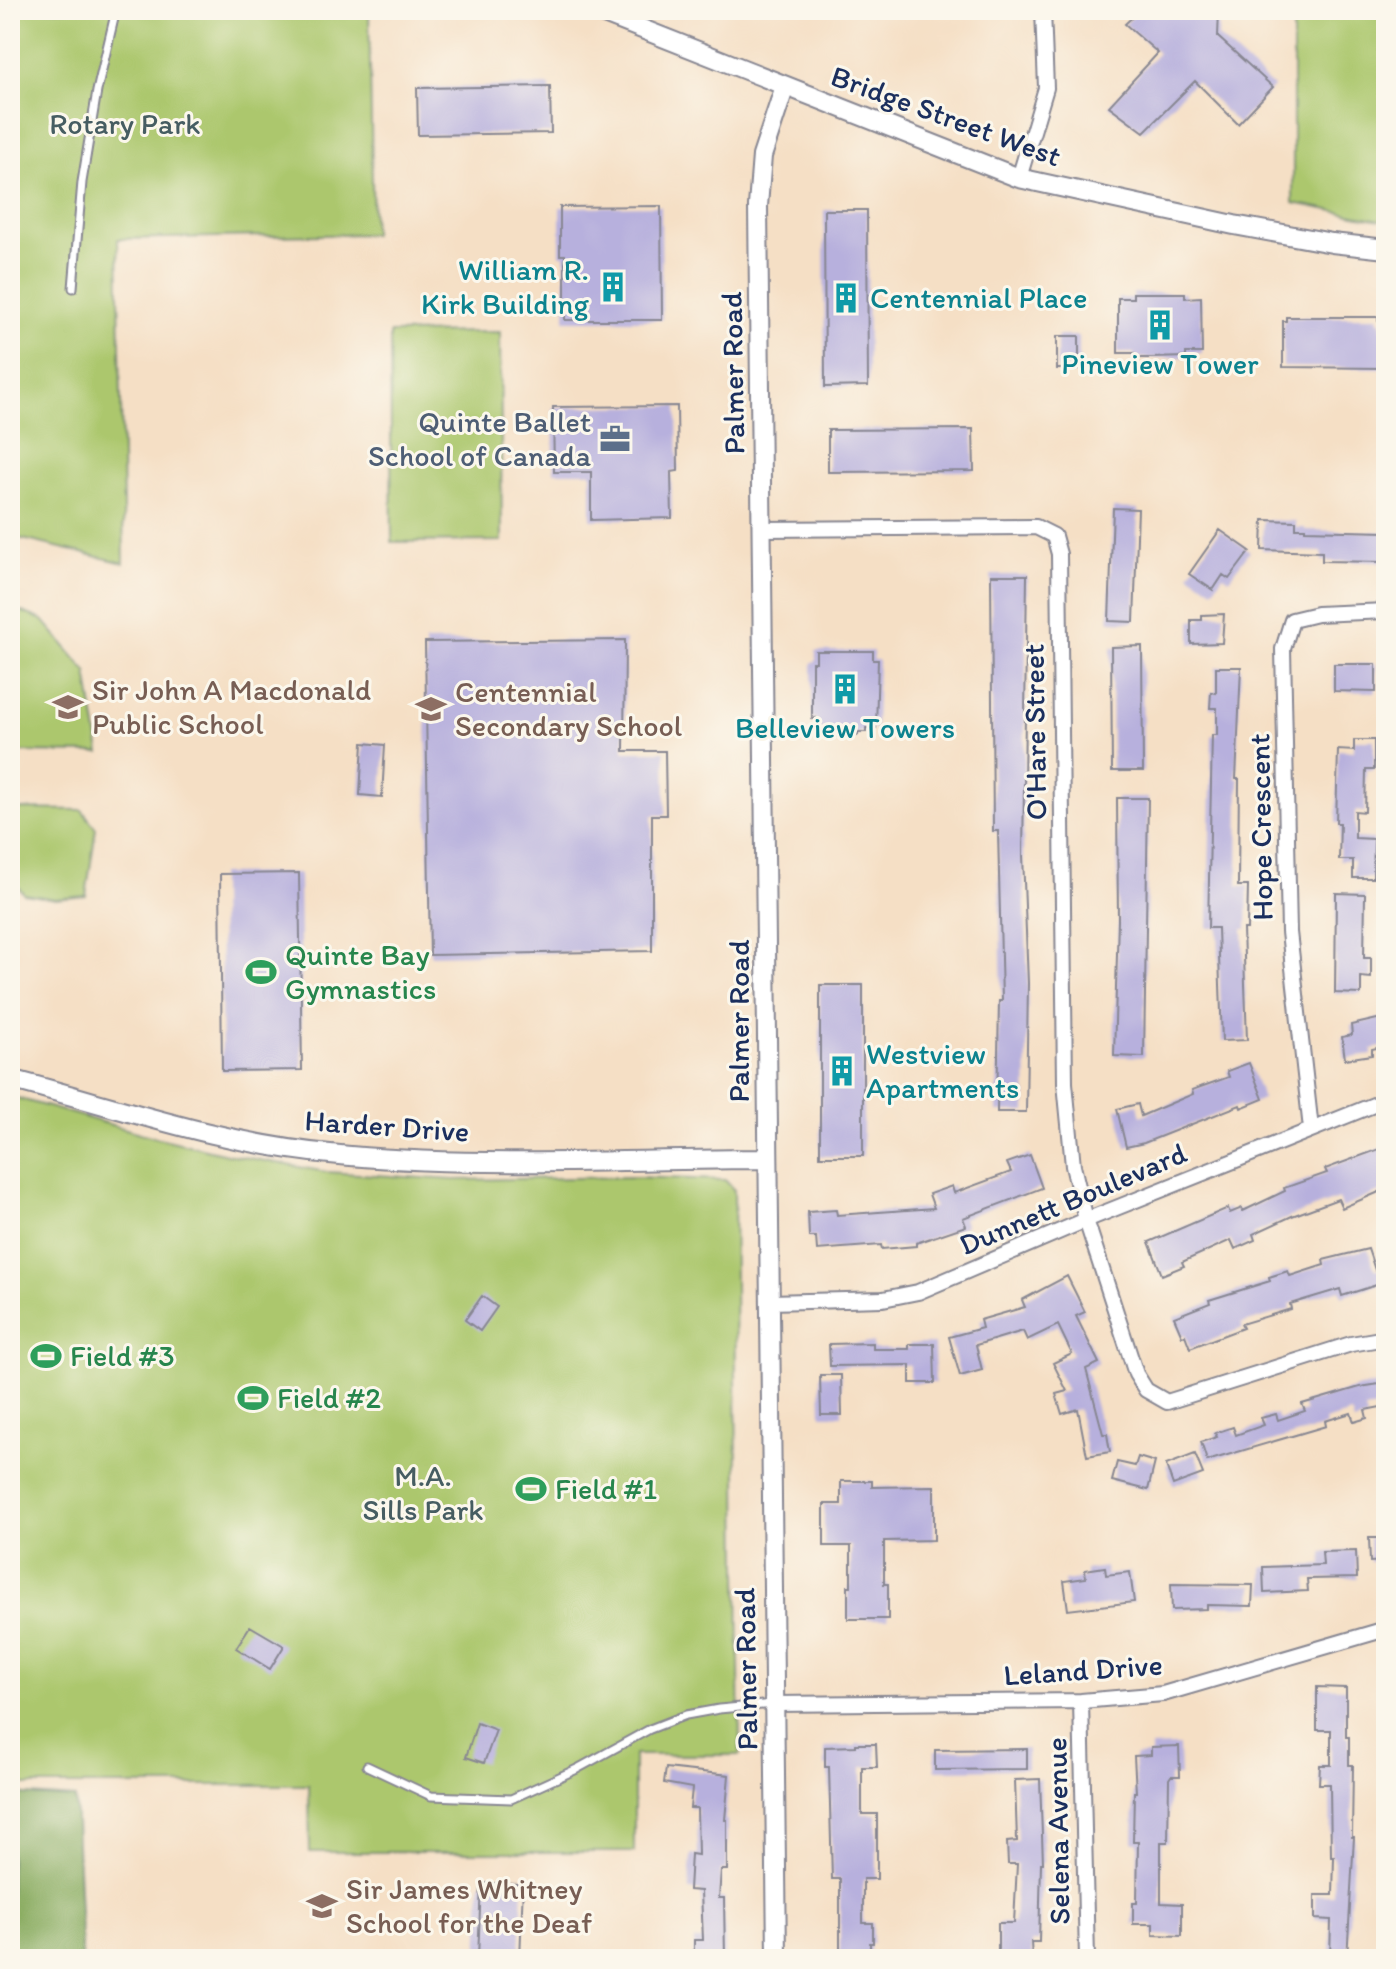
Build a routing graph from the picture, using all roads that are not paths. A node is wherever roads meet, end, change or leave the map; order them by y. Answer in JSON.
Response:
{"nodes":[{"id":1,"x":116,"y":10,"type":"edge"},
{"id":2,"x":1043,"y":10,"type":"edge"},
{"id":3,"x":597,"y":11,"type":"edge"},
{"id":4,"x":785,"y":86,"type":"junction"},
{"id":5,"x":1019,"y":178,"type":"junction"},
{"id":6,"x":1386,"y":249,"type":"edge"},
{"id":7,"x":73,"y":288,"type":"dead end"},
{"id":8,"x":762,"y":529,"type":"junction"},
{"id":9,"x":1386,"y":611,"type":"edge"},
{"id":10,"x":10,"y":1079,"type":"edge"},
{"id":11,"x":1386,"y":1100,"type":"edge"},
{"id":12,"x":1311,"y":1129,"type":"junction"},
{"id":13,"x":768,"y":1159,"type":"junction"},
{"id":14,"x":1086,"y":1220,"type":"junction"},
{"id":15,"x":770,"y":1302,"type":"junction"},
{"id":16,"x":1386,"y":1338,"type":"edge"},
{"id":17,"x":1386,"y":1629,"type":"edge"},
{"id":18,"x":1081,"y":1701,"type":"junction"},
{"id":19,"x":774,"y":1704,"type":"junction"},
{"id":20,"x":367,"y":1766,"type":"dead end"},
{"id":21,"x":777,"y":1959,"type":"edge"},
{"id":22,"x":1087,"y":1959,"type":"edge"}],
"edges":[{"from":1,"to":7,"type":"lane"},
{"from":2,"to":5,"type":"street"},
{"from":3,"to":4,"type":"street","name":"Bridge Street West"},
{"from":4,"to":5,"type":"street","name":"Bridge Street West"},
{"from":4,"to":8,"type":"street","name":"Palmer Road"},
{"from":5,"to":6,"type":"street","name":"Bridge Street West"},
{"from":8,"to":13,"type":"street","name":"Palmer Road"},
{"from":8,"to":14,"type":"street","name":"O'Hare Street"},
{"from":9,"to":12,"type":"street","name":"Hope Crescent"},
{"from":10,"to":13,"type":"street","name":"Harder Drive"},
{"from":11,"to":12,"type":"street","name":"Dunnett Boulevard"},
{"from":12,"to":14,"type":"street","name":"Dunnett Boulevard"},
{"from":13,"to":15,"type":"street","name":"Palmer Road"},
{"from":14,"to":15,"type":"street","name":"Dunnett Boulevard"},
{"from":14,"to":16,"type":"street"},
{"from":15,"to":19,"type":"street","name":"Palmer Road"},
{"from":17,"to":18,"type":"street","name":"Leland Drive"},
{"from":18,"to":19,"type":"street","name":"Leland Drive"},
{"from":18,"to":22,"type":"street","name":"Selena Avenue"},
{"from":19,"to":20,"type":"lane"},
{"from":19,"to":21,"type":"street","name":"Palmer Road"}]}
